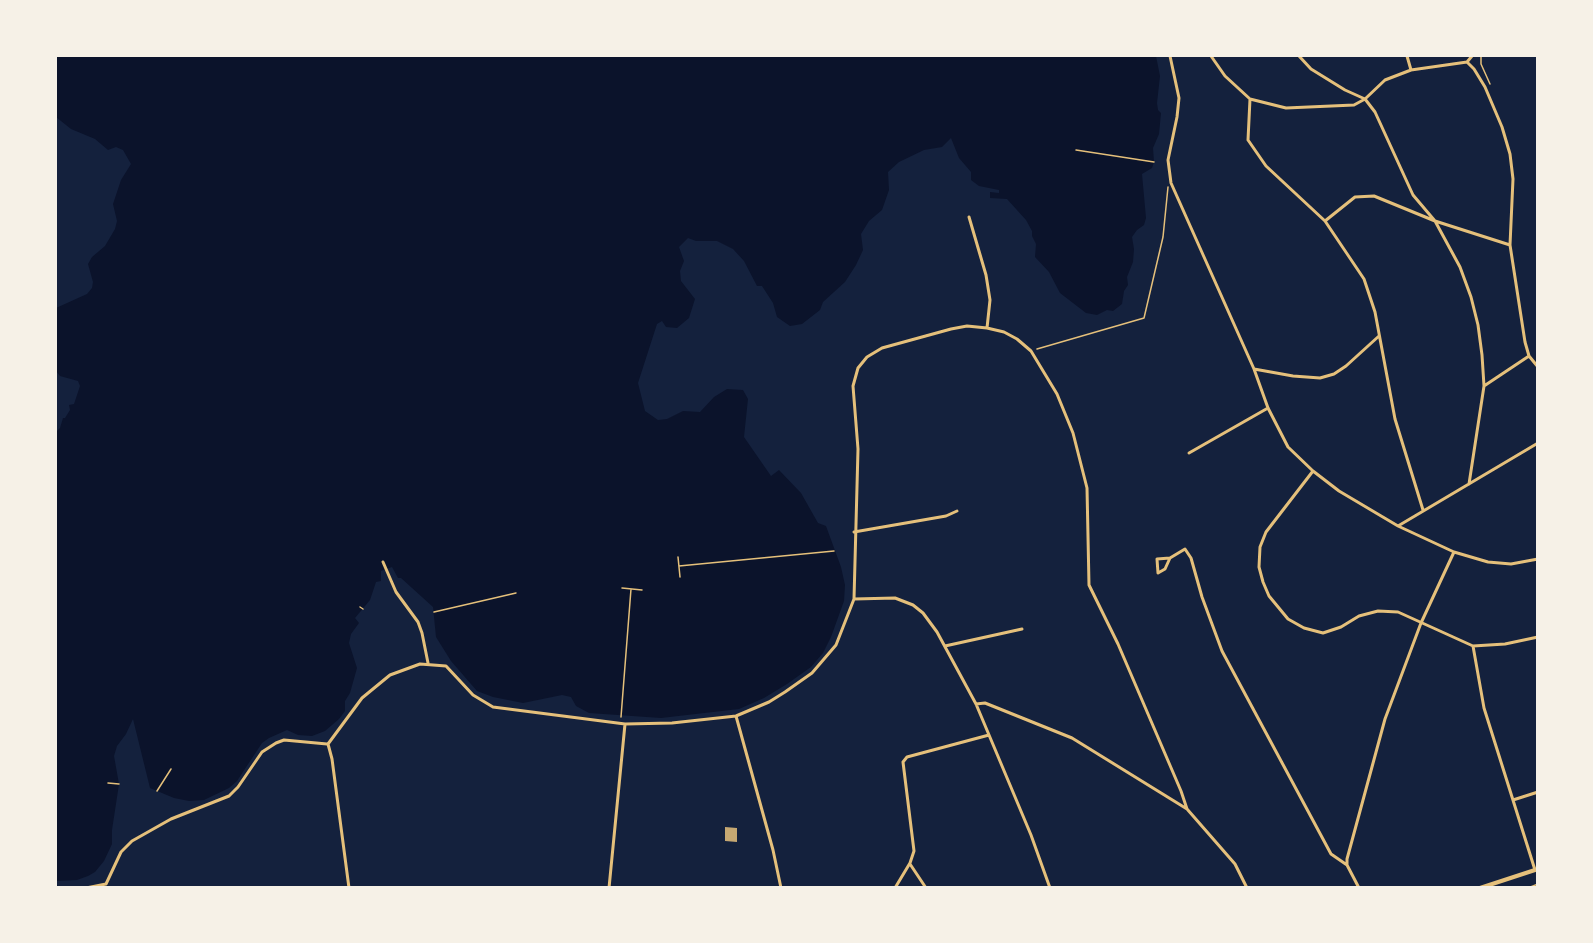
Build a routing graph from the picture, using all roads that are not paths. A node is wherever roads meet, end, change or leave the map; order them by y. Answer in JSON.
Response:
{"nodes":[{"id":1,"x":1170,"y":56,"type":"edge"},
{"id":2,"x":1211,"y":56,"type":"edge"},
{"id":3,"x":1299,"y":56,"type":"edge"},
{"id":4,"x":1407,"y":56,"type":"edge"},
{"id":5,"x":1472,"y":56,"type":"edge"},
{"id":6,"x":1467,"y":62,"type":"junction"},
{"id":7,"x":1411,"y":70,"type":"junction"},
{"id":8,"x":1250,"y":99,"type":"junction"},
{"id":9,"x":1365,"y":99,"type":"junction"},
{"id":10,"x":969,"y":217,"type":"dead end"},
{"id":11,"x":1325,"y":221,"type":"junction"},
{"id":12,"x":1435,"y":221,"type":"junction"},
{"id":13,"x":1510,"y":245,"type":"junction"},
{"id":14,"x":987,"y":328,"type":"junction"},
{"id":15,"x":1379,"y":336,"type":"junction"},
{"id":16,"x":1529,"y":356,"type":"junction"},
{"id":17,"x":1538,"y":367,"type":"edge"},
{"id":18,"x":1254,"y":369,"type":"junction"},
{"id":19,"x":1484,"y":386,"type":"junction"},
{"id":20,"x":1268,"y":408,"type":"junction"},
{"id":21,"x":1538,"y":442,"type":"edge"},
{"id":22,"x":1190,"y":453,"type":"dead end"},
{"id":23,"x":1313,"y":471,"type":"junction"},
{"id":24,"x":1469,"y":484,"type":"junction"},
{"id":25,"x":1423,"y":510,"type":"junction"},
{"id":26,"x":957,"y":511,"type":"dead end"},
{"id":27,"x":1398,"y":526,"type":"junction"},
{"id":28,"x":854,"y":532,"type":"junction"},
{"id":29,"x":1454,"y":552,"type":"junction"},
{"id":30,"x":1170,"y":558,"type":"junction"},
{"id":31,"x":1538,"y":559,"type":"edge"},
{"id":32,"x":383,"y":562,"type":"dead end"},
{"id":33,"x":854,"y":599,"type":"junction"},
{"id":34,"x":1421,"y":623,"type":"junction"},
{"id":35,"x":1023,"y":629,"type":"dead end"},
{"id":36,"x":1538,"y":637,"type":"edge"},
{"id":37,"x":945,"y":646,"type":"junction"},
{"id":38,"x":1473,"y":646,"type":"junction"},
{"id":39,"x":428,"y":663,"type":"junction"},
{"id":40,"x":976,"y":704,"type":"junction"},
{"id":41,"x":736,"y":716,"type":"junction"},
{"id":42,"x":625,"y":724,"type":"junction"},
{"id":43,"x":989,"y":735,"type":"junction"},
{"id":44,"x":328,"y":744,"type":"junction"},
{"id":45,"x":1538,"y":792,"type":"edge"},
{"id":46,"x":1513,"y":800,"type":"junction"},
{"id":47,"x":1187,"y":809,"type":"junction"},
{"id":48,"x":910,"y":863,"type":"junction"},
{"id":49,"x":1347,"y":865,"type":"junction"},
{"id":50,"x":1536,"y":869,"type":"edge"},
{"id":51,"x":106,"y":886,"type":"edge"},
{"id":52,"x":86,"y":888,"type":"edge"},
{"id":53,"x":349,"y":888,"type":"edge"},
{"id":54,"x":609,"y":888,"type":"edge"},
{"id":55,"x":781,"y":888,"type":"edge"},
{"id":56,"x":895,"y":888,"type":"edge"},
{"id":57,"x":926,"y":888,"type":"edge"},
{"id":58,"x":1050,"y":888,"type":"edge"},
{"id":59,"x":1247,"y":888,"type":"edge"},
{"id":60,"x":1359,"y":888,"type":"edge"},
{"id":61,"x":1480,"y":888,"type":"edge"}],
"edges":[{"from":1,"to":18,"type":"street"},
{"from":2,"to":8,"type":"street"},
{"from":3,"to":9,"type":"street"},
{"from":4,"to":7,"type":"street"},
{"from":5,"to":6,"type":"street"},
{"from":6,"to":7,"type":"street"},
{"from":6,"to":13,"type":"street"},
{"from":7,"to":9,"type":"street"},
{"from":8,"to":9,"type":"street"},
{"from":8,"to":11,"type":"street"},
{"from":9,"to":12,"type":"street"},
{"from":10,"to":14,"type":"street"},
{"from":11,"to":12,"type":"street"},
{"from":11,"to":15,"type":"street"},
{"from":12,"to":13,"type":"street"},
{"from":12,"to":19,"type":"street"},
{"from":13,"to":16,"type":"street"},
{"from":14,"to":28,"type":"street"},
{"from":14,"to":47,"type":"street"},
{"from":15,"to":18,"type":"street"},
{"from":15,"to":25,"type":"street"},
{"from":16,"to":17,"type":"street"},
{"from":16,"to":19,"type":"street"},
{"from":18,"to":20,"type":"street"},
{"from":19,"to":24,"type":"street"},
{"from":20,"to":22,"type":"street"},
{"from":20,"to":23,"type":"street"},
{"from":21,"to":24,"type":"street"},
{"from":23,"to":27,"type":"street"},
{"from":23,"to":34,"type":"street"},
{"from":24,"to":25,"type":"street"},
{"from":25,"to":27,"type":"street"},
{"from":26,"to":28,"type":"street"},
{"from":27,"to":29,"type":"street"},
{"from":28,"to":33,"type":"street"},
{"from":29,"to":31,"type":"street"},
{"from":29,"to":34,"type":"street"},
{"from":30,"to":30,"type":"street"},
{"from":30,"to":49,"type":"street"},
{"from":32,"to":39,"type":"street"},
{"from":33,"to":37,"type":"street"},
{"from":33,"to":41,"type":"street"},
{"from":34,"to":38,"type":"street"},
{"from":34,"to":49,"type":"street"},
{"from":35,"to":37,"type":"street"},
{"from":36,"to":38,"type":"street"},
{"from":37,"to":40,"type":"street"},
{"from":38,"to":46,"type":"street"},
{"from":39,"to":42,"type":"street"},
{"from":39,"to":44,"type":"street"},
{"from":40,"to":43,"type":"street"},
{"from":40,"to":47,"type":"street"},
{"from":41,"to":42,"type":"street"},
{"from":41,"to":55,"type":"street"},
{"from":42,"to":54,"type":"street"},
{"from":43,"to":48,"type":"street"},
{"from":43,"to":58,"type":"street"},
{"from":44,"to":51,"type":"street"},
{"from":44,"to":53,"type":"street"},
{"from":45,"to":46,"type":"street"},
{"from":46,"to":50,"type":"street"},
{"from":47,"to":59,"type":"street"},
{"from":48,"to":56,"type":"street"},
{"from":48,"to":57,"type":"street"},
{"from":49,"to":60,"type":"street"},
{"from":50,"to":61,"type":"street"},
{"from":51,"to":52,"type":"street"}]}
